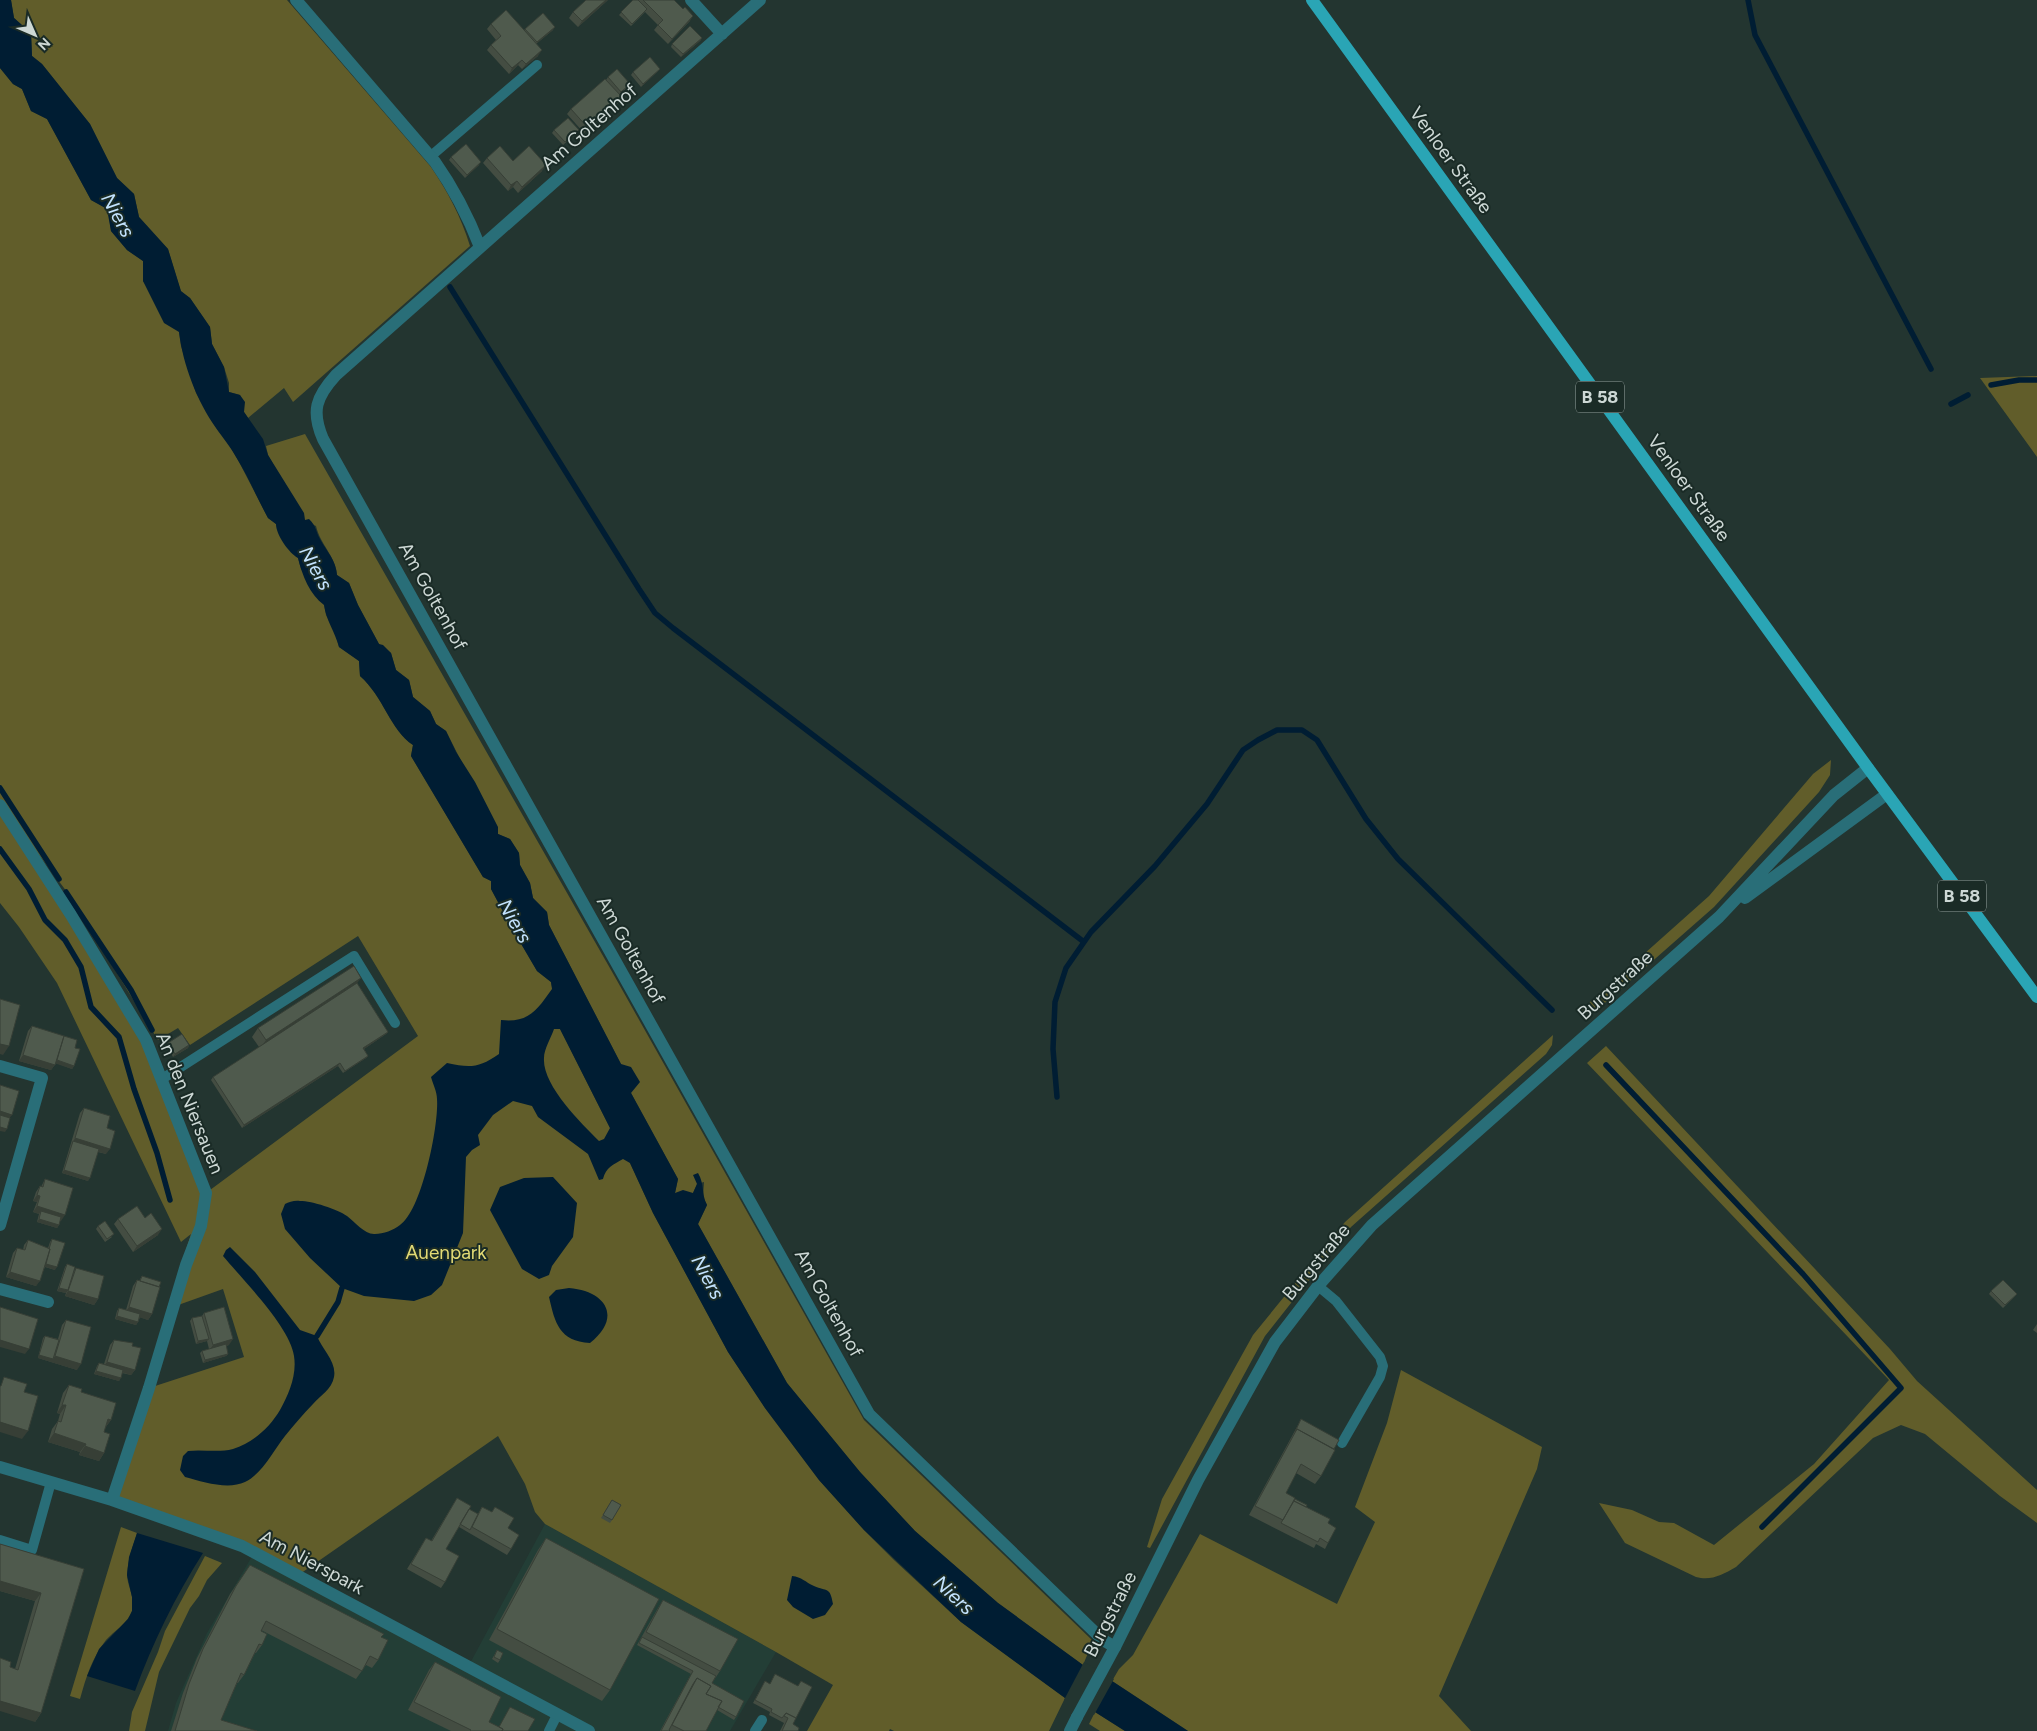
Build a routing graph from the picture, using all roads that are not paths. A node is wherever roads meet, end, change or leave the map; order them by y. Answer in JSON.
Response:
{"nodes":[{"id":1,"x":296,"y":0,"type":"edge"},
{"id":2,"x":691,"y":0,"type":"edge"},
{"id":3,"x":760,"y":0,"type":"edge"},
{"id":4,"x":1312,"y":0,"type":"edge"},
{"id":5,"x":722,"y":34,"type":"junction"},
{"id":6,"x":537,"y":65,"type":"edge"},
{"id":7,"x":431,"y":156,"type":"junction"},
{"id":8,"x":480,"y":247,"type":"junction"},
{"id":9,"x":1868,"y":768,"type":"junction"},
{"id":10,"x":1887,"y":794,"type":"junction"},
{"id":11,"x":0,"y":805,"type":"edge"},
{"id":12,"x":1719,"y":917,"type":"junction"},
{"id":13,"x":2037,"y":997,"type":"edge"},
{"id":14,"x":395,"y":1022,"type":"dead end"},
{"id":15,"x":0,"y":1066,"type":"edge"},
{"id":16,"x":162,"y":1079,"type":"junction"},
{"id":17,"x":1,"y":1218,"type":"edge"},
{"id":18,"x":1318,"y":1286,"type":"junction"},
{"id":19,"x":0,"y":1289,"type":"edge"},
{"id":20,"x":48,"y":1302,"type":"dead end"},
{"id":21,"x":1342,"y":1443,"type":"dead end"},
{"id":22,"x":0,"y":1467,"type":"edge"},
{"id":23,"x":52,"y":1482,"type":"junction"},
{"id":24,"x":112,"y":1500,"type":"junction"},
{"id":25,"x":0,"y":1540,"type":"edge"},
{"id":26,"x":1115,"y":1647,"type":"junction"},
{"id":27,"x":557,"y":1715,"type":"junction"},
{"id":28,"x":762,"y":1720,"type":"dead end"},
{"id":29,"x":549,"y":1731,"type":"edge"},
{"id":30,"x":589,"y":1731,"type":"edge"},
{"id":31,"x":755,"y":1731,"type":"edge"},
{"id":32,"x":1070,"y":1731,"type":"edge"}],
"edges":[{"from":1,"to":7,"type":"street"},
{"from":2,"to":5,"type":"street"},
{"from":3,"to":5,"type":"street","name":"Am Goltenhof"},
{"from":4,"to":9,"type":"main road","name":"Venloer Straße","number":"B 58"},
{"from":5,"to":8,"type":"street","name":"Am Goltenhof"},
{"from":6,"to":7,"type":"lane"},
{"from":7,"to":8,"type":"street"},
{"from":8,"to":26,"type":"street","name":"Am Goltenhof"},
{"from":9,"to":10,"type":"main road","name":"Venloer Straße","number":"B 58"},
{"from":9,"to":12,"type":"street","name":"Burgstraße"},
{"from":10,"to":12,"type":"street","name":"Burgstraße"},
{"from":10,"to":13,"type":"main road","name":"Venloer Straße","number":"B 58"},
{"from":11,"to":16,"type":"street","name":"An den Niersauen"},
{"from":12,"to":18,"type":"street","name":"Burgstraße"},
{"from":14,"to":16,"type":"lane"},
{"from":15,"to":17,"type":"street"},
{"from":16,"to":24,"type":"street","name":"An den Niersauen"},
{"from":18,"to":21,"type":"lane"},
{"from":18,"to":26,"type":"street","name":"Burgstraße"},
{"from":19,"to":20,"type":"street"},
{"from":22,"to":23,"type":"street","name":"Am Nierspark"},
{"from":23,"to":24,"type":"street","name":"Am Nierspark"},
{"from":23,"to":25,"type":"lane"},
{"from":24,"to":27,"type":"street","name":"Am Nierspark"},
{"from":26,"to":32,"type":"street","name":"Burgstraße"},
{"from":27,"to":29,"type":"lane"},
{"from":27,"to":30,"type":"street","name":"Am Nierspark"},
{"from":28,"to":31,"type":"lane"}]}
